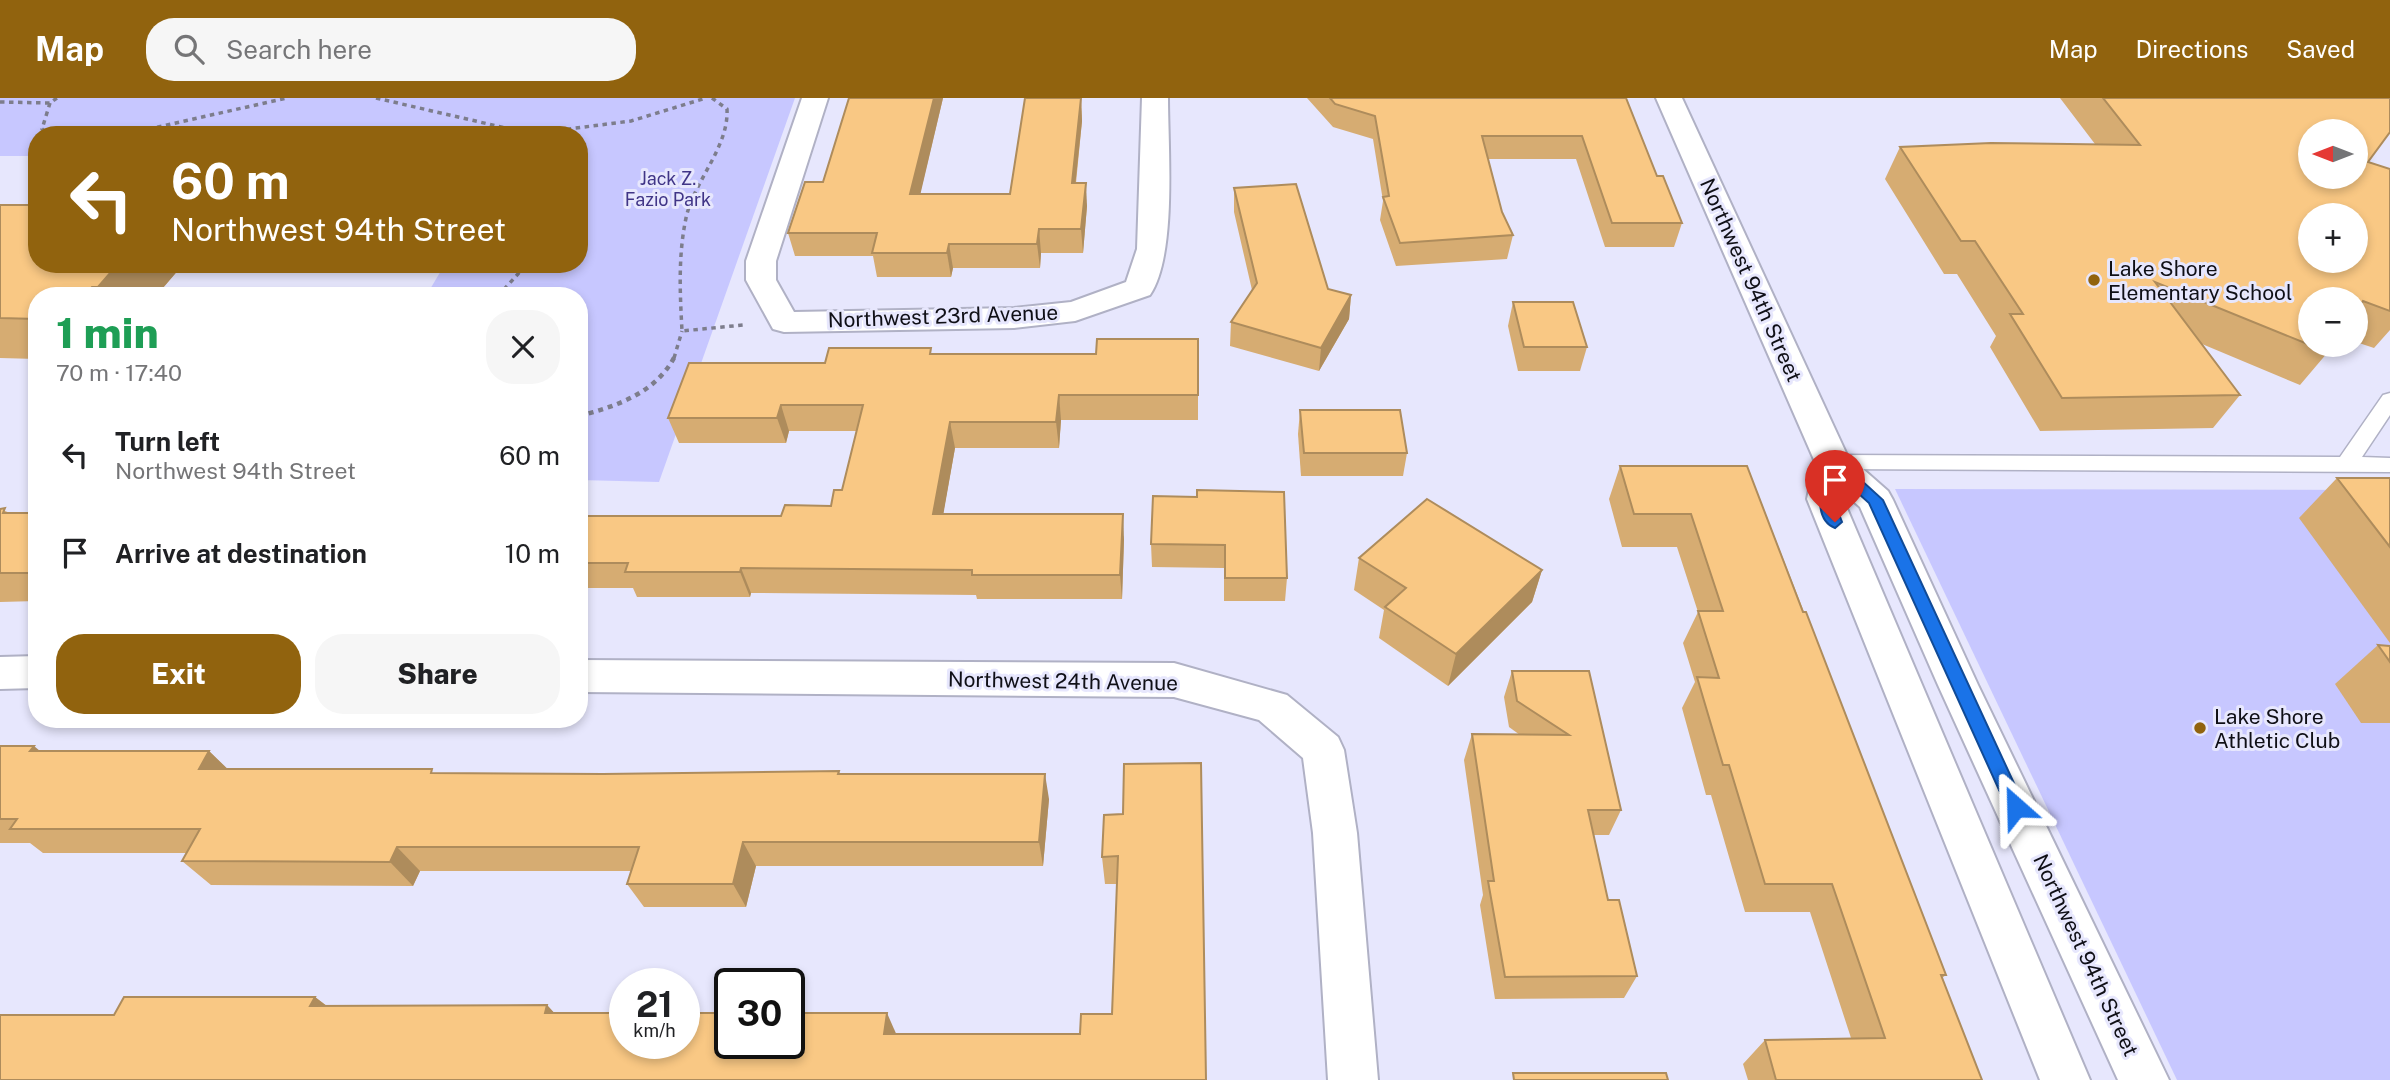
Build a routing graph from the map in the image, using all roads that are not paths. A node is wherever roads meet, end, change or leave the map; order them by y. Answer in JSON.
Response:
{"nodes":[{"id":1,"x":815,"y":98,"type":"edge"},
{"id":2,"x":1155,"y":98,"type":"edge"},
{"id":3,"x":1669,"y":98,"type":"edge"},
{"id":4,"x":2390,"y":400,"type":"edge"},
{"id":5,"x":1833,"y":462,"type":"junction"},
{"id":6,"x":2346,"y":465,"type":"junction"},
{"id":7,"x":2390,"y":465,"type":"edge"},
{"id":8,"x":28,"y":672,"type":"edge"},
{"id":9,"x":0,"y":673,"type":"edge"},
{"id":10,"x":588,"y":676,"type":"edge"},
{"id":11,"x":1353,"y":1080,"type":"edge"},
{"id":12,"x":2065,"y":1080,"type":"edge"},
{"id":13,"x":2144,"y":1080,"type":"edge"}],
"edges":[{"from":1,"to":2,"type":"street","name":"Northwest 23rd Avenue"},
{"from":3,"to":5,"type":"street","name":"Northwest 94th Street"},
{"from":4,"to":6,"type":"lane"},
{"from":5,"to":6,"type":"lane"},
{"from":5,"to":12,"type":"street"},
{"from":5,"to":13,"type":"street","name":"Northwest 94th Street"},
{"from":6,"to":7,"type":"lane"},
{"from":8,"to":9,"type":"street"},
{"from":10,"to":11,"type":"street","name":"Northwest 24th Avenue"}]}
